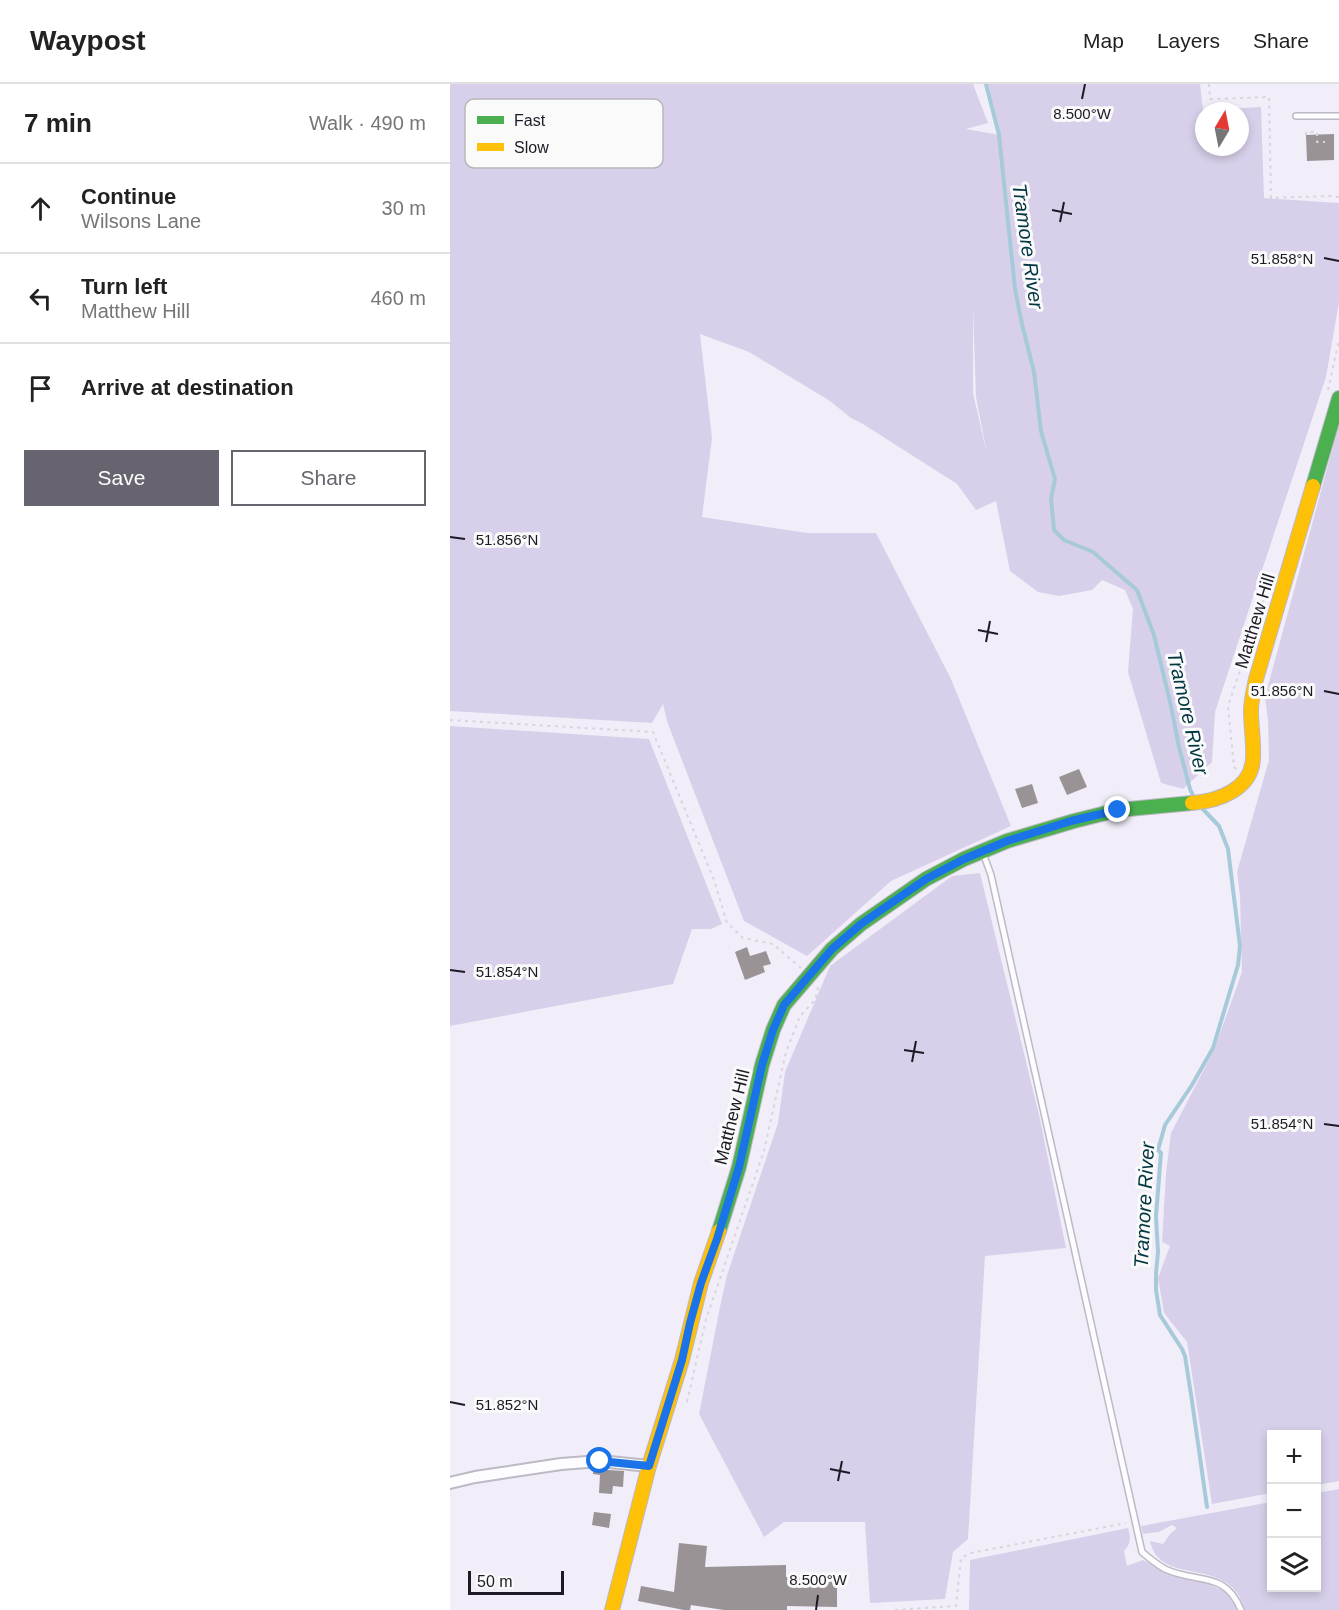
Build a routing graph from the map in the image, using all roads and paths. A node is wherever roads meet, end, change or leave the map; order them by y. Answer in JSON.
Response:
{"nodes":[{"id":1,"x":1209,"y":84,"type":"edge"},
{"id":2,"x":1296,"y":116,"type":"dead end"},
{"id":3,"x":1339,"y":116,"type":"edge"},
{"id":4,"x":1306,"y":135,"type":"dead end"},
{"id":5,"x":1325,"y":142,"type":"dead end"},
{"id":6,"x":1339,"y":197,"type":"edge"},
{"id":7,"x":1339,"y":398,"type":"edge"},
{"id":8,"x":450,"y":720,"type":"edge"},
{"id":9,"x":982,"y":851,"type":"junction"},
{"id":10,"x":809,"y":975,"type":"junction"},
{"id":11,"x":687,"y":1402,"type":"dead end"},
{"id":12,"x":649,"y":1466,"type":"junction"},
{"id":13,"x":450,"y":1483,"type":"edge"},
{"id":14,"x":1134,"y":1520,"type":"junction"},
{"id":15,"x":612,"y":1610,"type":"edge"},
{"id":16,"x":895,"y":1610,"type":"edge"},
{"id":17,"x":1241,"y":1610,"type":"edge"}],
"edges":[{"from":1,"to":6,"type":"path"},
{"from":2,"to":3,"type":"lane"},
{"from":4,"to":5,"type":"path"},
{"from":7,"to":9,"type":"street","name":"Matthew Hill"},
{"from":8,"to":10,"type":"path"},
{"from":9,"to":10,"type":"street","name":"Matthew Hill"},
{"from":9,"to":14,"type":"lane"},
{"from":10,"to":11,"type":"path"},
{"from":10,"to":12,"type":"street","name":"Matthew Hill"},
{"from":12,"to":13,"type":"street"},
{"from":12,"to":15,"type":"street","name":"Matthew Hill"},
{"from":14,"to":16,"type":"path"},
{"from":14,"to":17,"type":"lane"}]}
